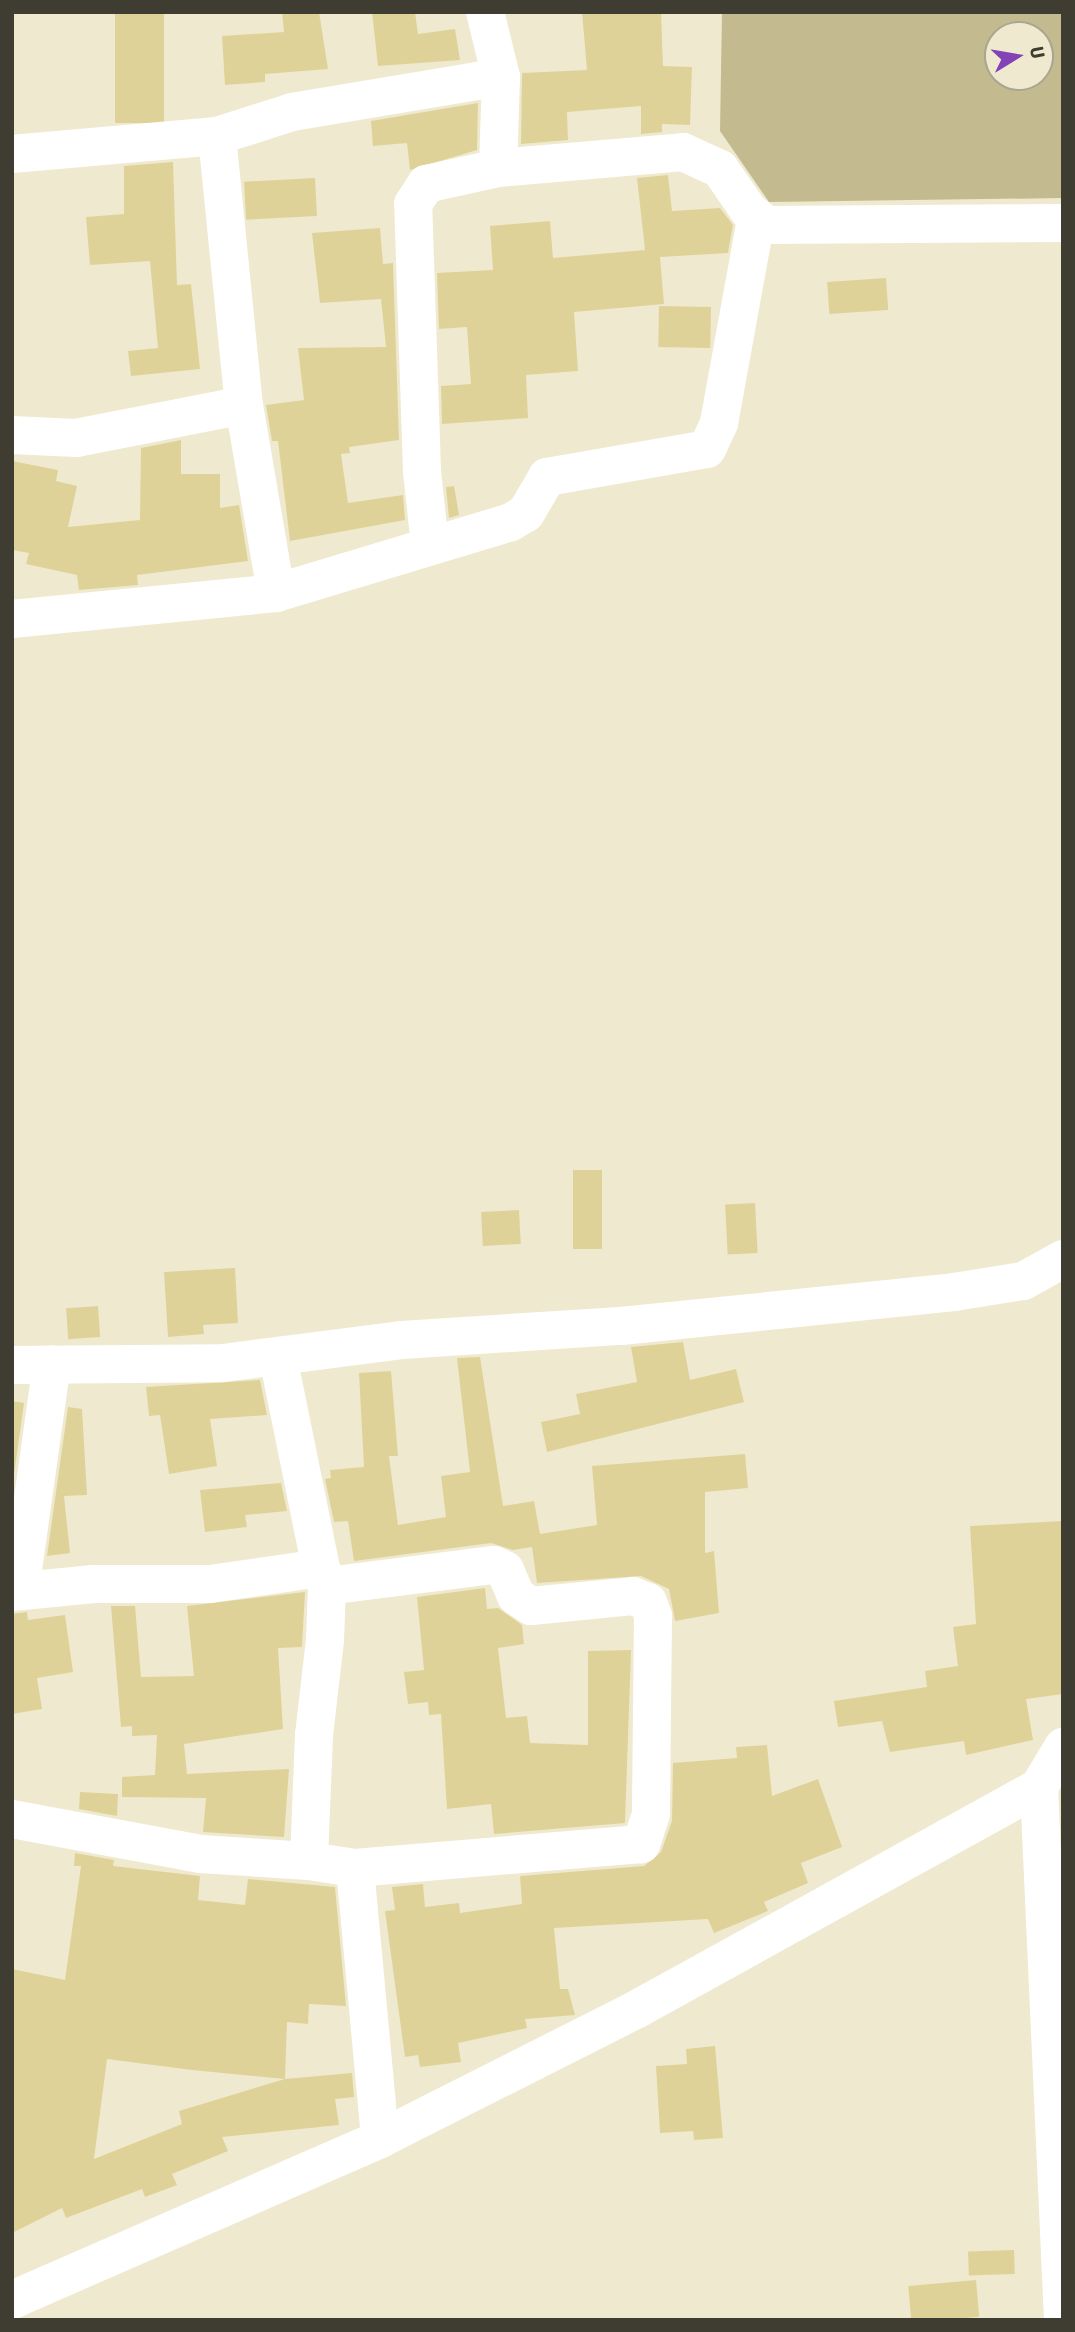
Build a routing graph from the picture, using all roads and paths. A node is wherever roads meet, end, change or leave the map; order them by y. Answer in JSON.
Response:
{"nodes":[{"id":1,"x":485,"y":12,"type":"edge"},
{"id":2,"x":501,"y":77,"type":"junction"},
{"id":3,"x":217,"y":136,"type":"junction"},
{"id":4,"x":12,"y":154,"type":"edge"},
{"id":5,"x":498,"y":168,"type":"junction"},
{"id":6,"x":756,"y":219,"type":"junction"},
{"id":7,"x":1063,"y":223,"type":"edge"},
{"id":8,"x":244,"y":405,"type":"junction"},
{"id":9,"x":12,"y":435,"type":"edge"},
{"id":10,"x":430,"y":547,"type":"junction"},
{"id":11,"x":276,"y":593,"type":"junction"},
{"id":12,"x":12,"y":619,"type":"edge"},
{"id":13,"x":1063,"y":1259,"type":"edge"},
{"id":14,"x":278,"y":1357,"type":"junction"},
{"id":15,"x":52,"y":1364,"type":"junction"},
{"id":16,"x":12,"y":1365,"type":"edge"},
{"id":17,"x":324,"y":1577,"type":"junction"},
{"id":18,"x":16,"y":1592,"type":"edge"},
{"id":19,"x":1063,"y":1746,"type":"edge"},
{"id":20,"x":1047,"y":1811,"type":"edge"},
{"id":21,"x":12,"y":1819,"type":"edge"},
{"id":22,"x":309,"y":1861,"type":"junction"},
{"id":23,"x":355,"y":1868,"type":"junction"},
{"id":24,"x":380,"y":2139,"type":"junction"},
{"id":25,"x":12,"y":2300,"type":"edge"},
{"id":26,"x":1063,"y":2320,"type":"edge"}],
"edges":[{"from":1,"to":2,"type":"street"},
{"from":2,"to":3,"type":"street"},
{"from":2,"to":5,"type":"street"},
{"from":3,"to":4,"type":"street"},
{"from":3,"to":8,"type":"street"},
{"from":5,"to":6,"type":"street"},
{"from":5,"to":10,"type":"street"},
{"from":6,"to":7,"type":"street"},
{"from":6,"to":10,"type":"street"},
{"from":8,"to":9,"type":"street"},
{"from":8,"to":11,"type":"street"},
{"from":10,"to":11,"type":"street"},
{"from":11,"to":12,"type":"street"},
{"from":13,"to":14,"type":"street"},
{"from":14,"to":15,"type":"street"},
{"from":14,"to":17,"type":"street"},
{"from":15,"to":16,"type":"street"},
{"from":15,"to":18,"type":"street"},
{"from":17,"to":18,"type":"street"},
{"from":17,"to":22,"type":"street"},
{"from":17,"to":23,"type":"street"},
{"from":19,"to":20,"type":"street"},
{"from":20,"to":24,"type":"street"},
{"from":20,"to":26,"type":"street"},
{"from":21,"to":22,"type":"street"},
{"from":22,"to":23,"type":"street"},
{"from":23,"to":24,"type":"street"},
{"from":24,"to":25,"type":"street"}]}
